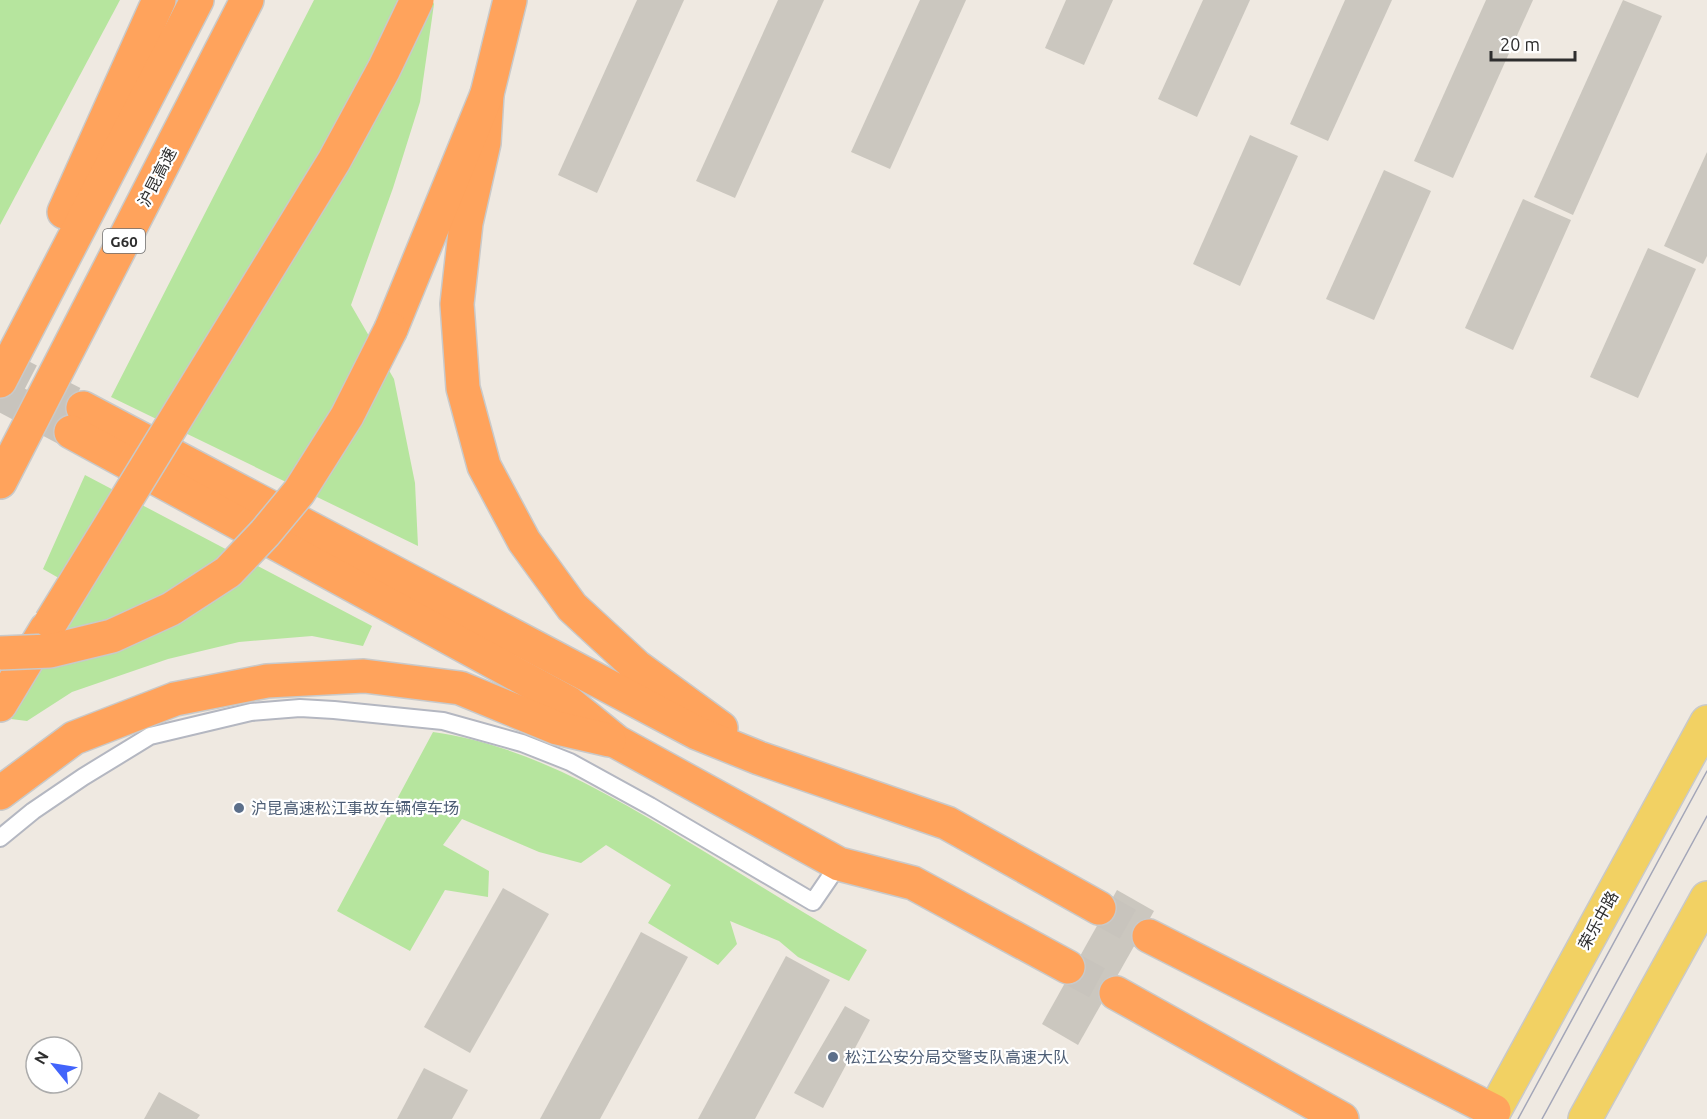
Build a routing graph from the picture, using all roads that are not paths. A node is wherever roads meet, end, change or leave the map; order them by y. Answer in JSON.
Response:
{"nodes":[{"id":1,"x":159,"y":0,"type":"edge"},
{"id":2,"x":197,"y":0,"type":"edge"},
{"id":3,"x":247,"y":0,"type":"edge"},
{"id":4,"x":417,"y":0,"type":"edge"},
{"id":5,"x":510,"y":0,"type":"edge"},
{"id":6,"x":487,"y":94,"type":"junction"},
{"id":7,"x":0,"y":349,"type":"edge"},
{"id":8,"x":0,"y":381,"type":"edge"},
{"id":9,"x":0,"y":482,"type":"edge"},
{"id":10,"x":0,"y":653,"type":"edge"},
{"id":11,"x":0,"y":705,"type":"edge"},
{"id":12,"x":1707,"y":722,"type":"edge"},
{"id":13,"x":617,"y":742,"type":"junction"},
{"id":14,"x":759,"y":758,"type":"junction"},
{"id":15,"x":0,"y":793,"type":"edge"},
{"id":16,"x":0,"y":838,"type":"edge"},
{"id":17,"x":839,"y":864,"type":"junction"},
{"id":18,"x":1707,"y":898,"type":"edge"},
{"id":19,"x":1099,"y":908,"type":"tunnel mouth"},
{"id":20,"x":1149,"y":936,"type":"tunnel mouth"},
{"id":21,"x":1068,"y":967,"type":"tunnel mouth"},
{"id":22,"x":1116,"y":993,"type":"tunnel mouth"},
{"id":23,"x":1492,"y":1115,"type":"edge"},
{"id":24,"x":1342,"y":1119,"type":"edge"},
{"id":25,"x":1585,"y":1119,"type":"edge"}],
"edges":[{"from":1,"to":7,"type":"highway"},
{"from":2,"to":8,"type":"highway","number":"G60"},
{"from":3,"to":9,"type":"highway","name":"沪昆高速","number":"G60"},
{"from":4,"to":11,"type":"highway","bridge":true},
{"from":5,"to":6,"type":"highway"},
{"from":6,"to":10,"type":"highway","bridge":true},
{"from":6,"to":14,"type":"highway"},
{"from":12,"to":23,"type":"main road","name":"荣乐中路"},
{"from":13,"to":14,"type":"highway"},
{"from":13,"to":15,"type":"highway"},
{"from":13,"to":17,"type":"highway"},
{"from":14,"to":19,"type":"highway"},
{"from":16,"to":17,"type":"lane"},
{"from":17,"to":21,"type":"highway"},
{"from":18,"to":25,"type":"main road"},
{"from":20,"to":23,"type":"highway"},
{"from":22,"to":24,"type":"highway"}]}
